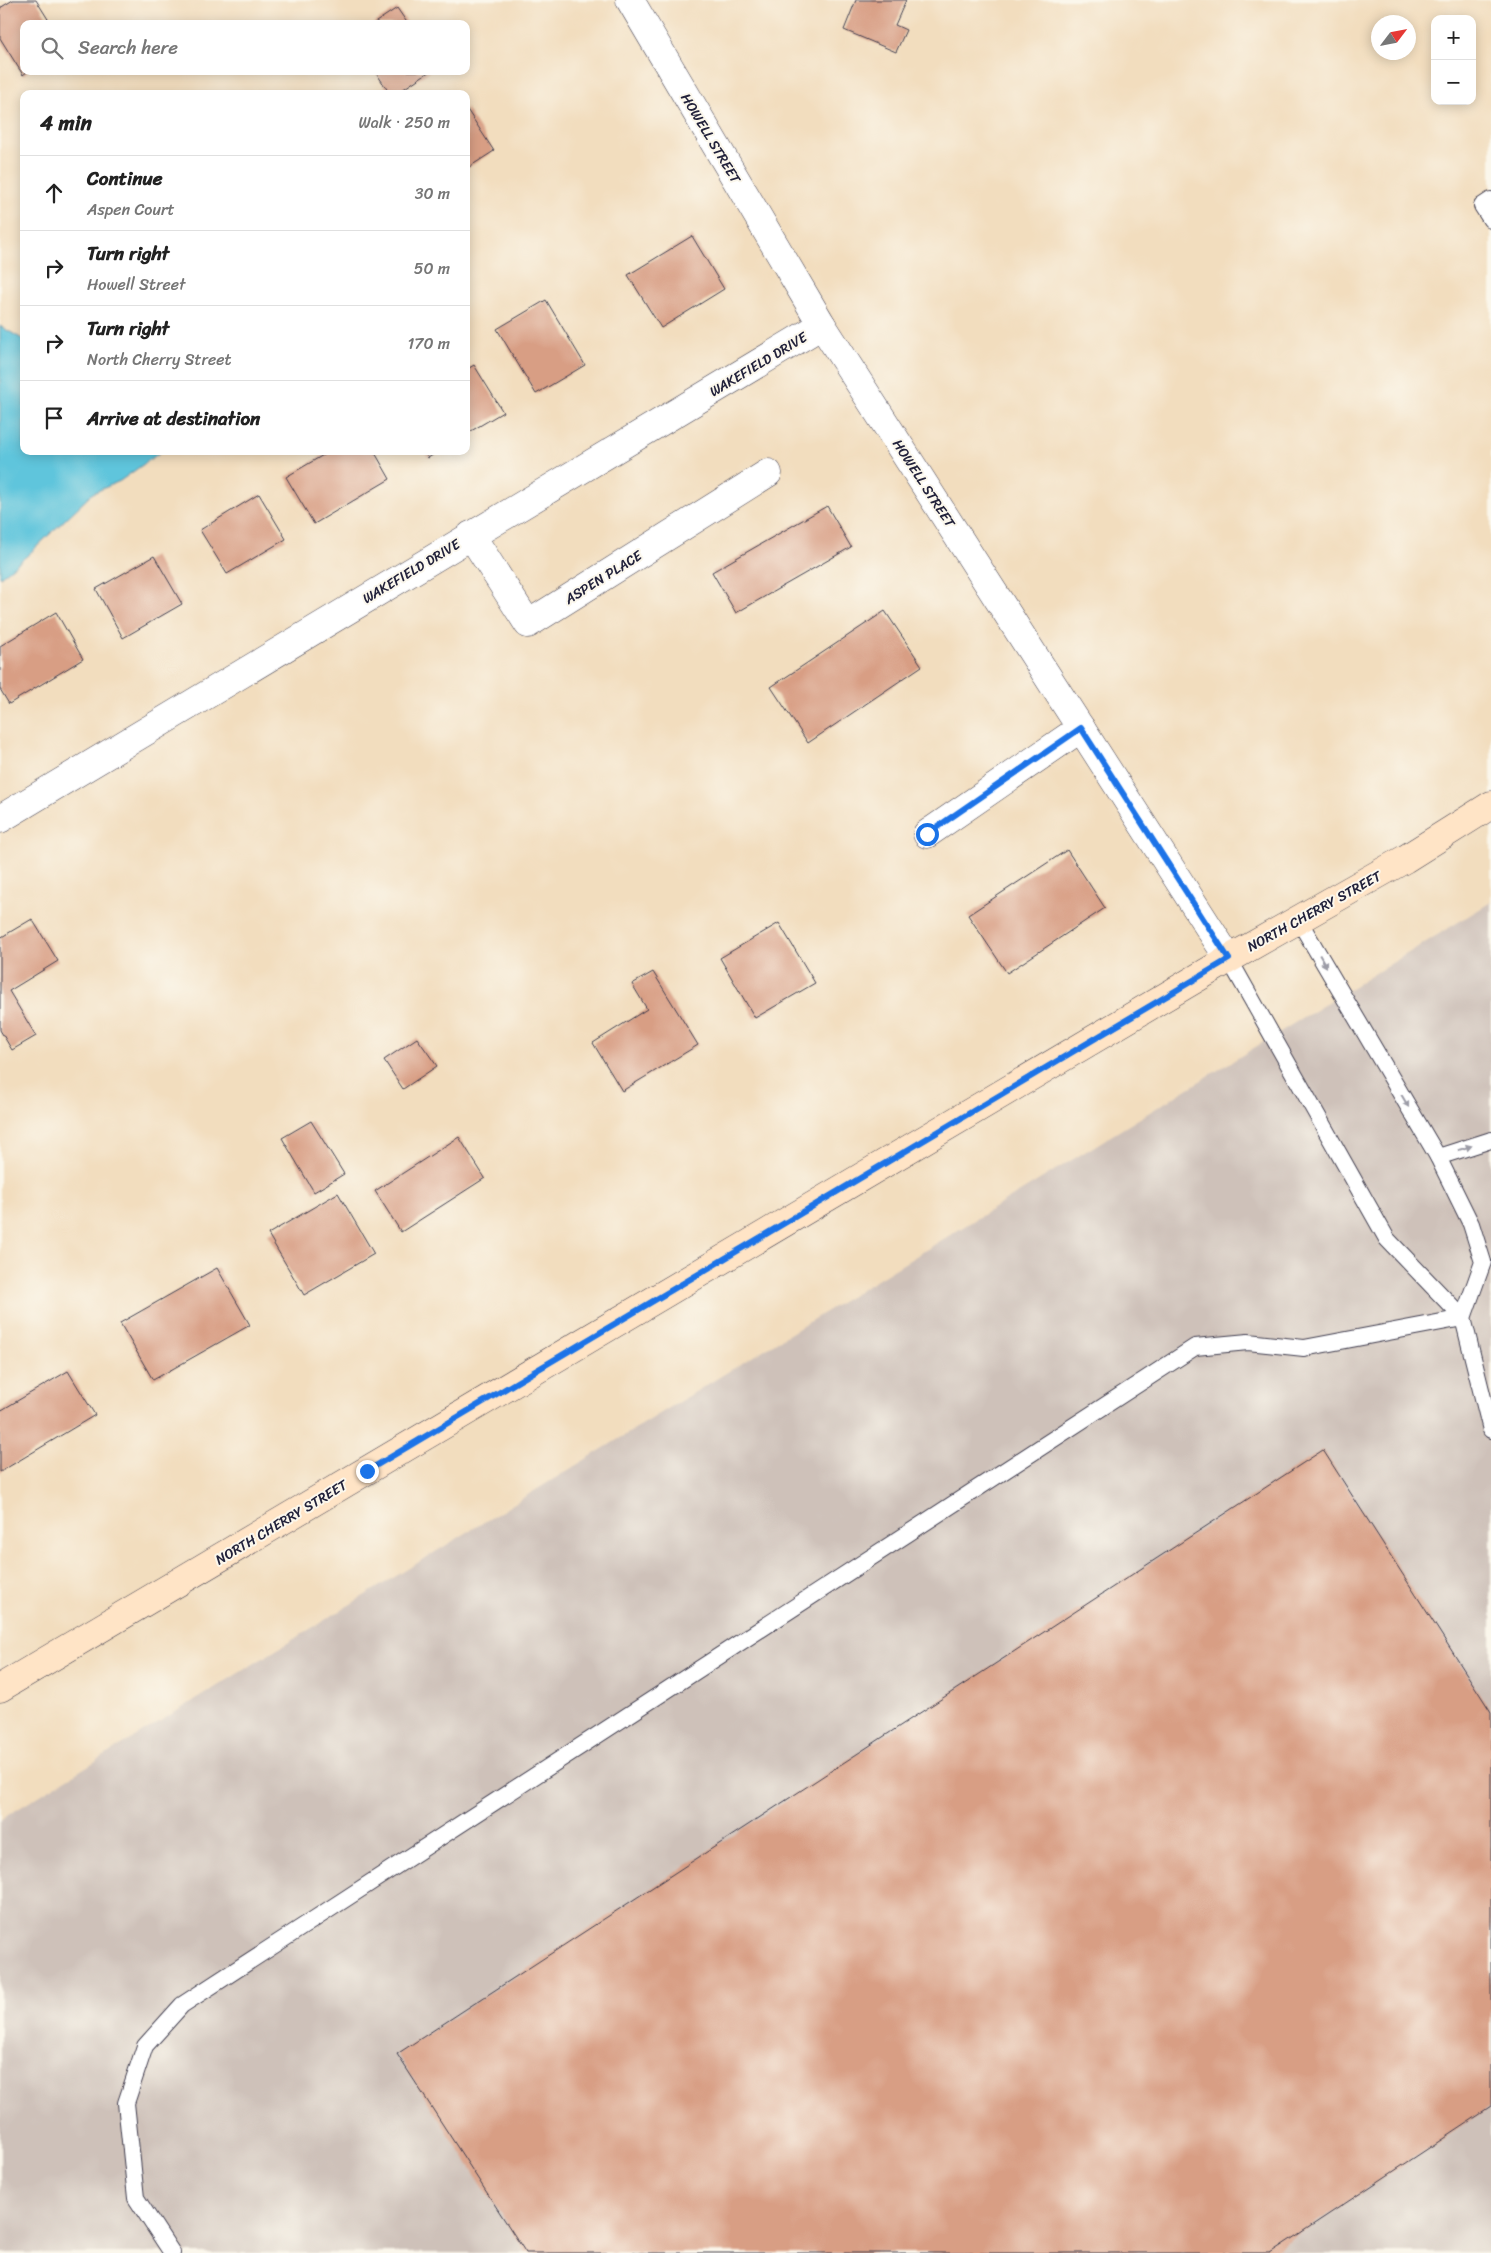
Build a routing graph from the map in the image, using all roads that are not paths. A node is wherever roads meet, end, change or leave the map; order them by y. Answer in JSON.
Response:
{"nodes":[{"id":1,"x":630,"y":0,"type":"edge"},
{"id":2,"x":1491,"y":200,"type":"edge"},
{"id":3,"x":1491,"y":220,"type":"edge"},
{"id":4,"x":822,"y":325,"type":"junction"},
{"id":5,"x":768,"y":473,"type":"dead end"},
{"id":6,"x":471,"y":535,"type":"junction"},
{"id":7,"x":1081,"y":728,"type":"junction"},
{"id":8,"x":1491,"y":805,"type":"edge"},
{"id":9,"x":0,"y":819,"type":"edge"},
{"id":10,"x":927,"y":834,"type":"dead end"},
{"id":11,"x":1298,"y":919,"type":"junction"},
{"id":12,"x":1229,"y":959,"type":"junction"},
{"id":13,"x":1491,"y":1140,"type":"edge"},
{"id":14,"x":1438,"y":1157,"type":"junction"},
{"id":15,"x":1463,"y":1318,"type":"junction"},
{"id":16,"x":1491,"y":1430,"type":"edge"},
{"id":17,"x":0,"y":1688,"type":"edge"},
{"id":18,"x":172,"y":2253,"type":"edge"}],
"edges":[{"from":1,"to":4,"type":"street","name":"HOWELL STREET"},
{"from":2,"to":3,"type":"lane"},
{"from":4,"to":6,"type":"street","name":"WAKEFIELD DRIVE"},
{"from":4,"to":7,"type":"street","name":"HOWELL STREET"},
{"from":5,"to":6,"type":"street","name":"ASPEN PLACE"},
{"from":6,"to":9,"type":"street","name":"WAKEFIELD DRIVE"},
{"from":7,"to":10,"type":"street"},
{"from":7,"to":12,"type":"street","name":"HOWELL STREET"},
{"from":8,"to":11,"type":"main road","name":"NORTH CHERRY STREET"},
{"from":11,"to":12,"type":"main road","name":"NORTH CHERRY STREET"},
{"from":11,"to":14,"type":"lane","one_way":true},
{"from":12,"to":15,"type":"lane"},
{"from":12,"to":17,"type":"main road","name":"NORTH CHERRY STREET"},
{"from":14,"to":13,"type":"lane","one_way":true},
{"from":14,"to":15,"type":"lane"},
{"from":15,"to":16,"type":"lane"},
{"from":15,"to":18,"type":"lane"}]}
